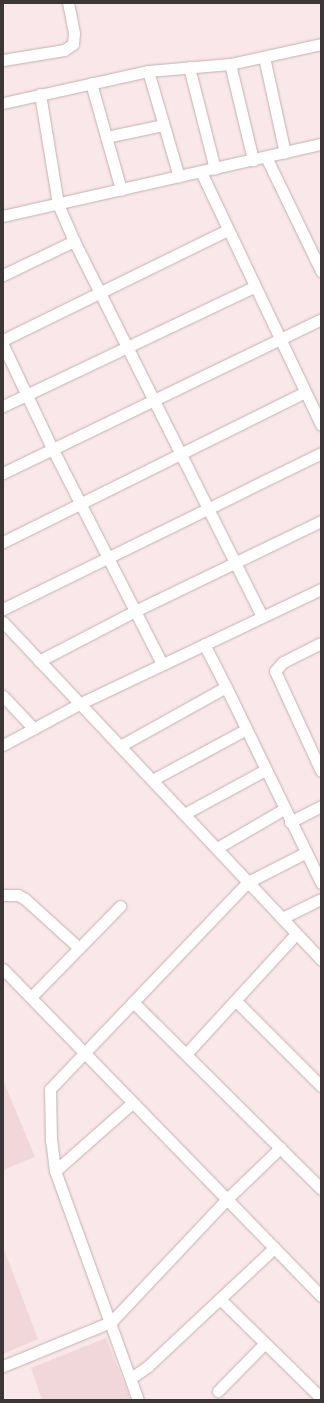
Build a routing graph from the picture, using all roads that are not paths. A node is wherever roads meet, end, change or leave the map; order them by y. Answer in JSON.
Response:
{"nodes":[{"id":1,"x":68,"y":3,"type":"edge"},
{"id":2,"x":321,"y":44,"type":"edge"},
{"id":3,"x":264,"y":56,"type":"junction"},
{"id":4,"x":3,"y":60,"type":"edge"},
{"id":5,"x":230,"y":64,"type":"junction"},
{"id":6,"x":189,"y":67,"type":"junction"},
{"id":7,"x":148,"y":71,"type":"junction"},
{"id":8,"x":91,"y":83,"type":"junction"},
{"id":9,"x":40,"y":94,"type":"junction"},
{"id":10,"x":3,"y":103,"type":"edge"},
{"id":11,"x":163,"y":125,"type":"junction"},
{"id":12,"x":106,"y":137,"type":"junction"},
{"id":13,"x":321,"y":144,"type":"edge"},
{"id":14,"x":285,"y":153,"type":"junction"},
{"id":15,"x":266,"y":157,"type":"junction"},
{"id":16,"x":252,"y":160,"type":"junction"},
{"id":17,"x":215,"y":169,"type":"junction"},
{"id":18,"x":201,"y":172,"type":"junction"},
{"id":19,"x":179,"y":177,"type":"junction"},
{"id":20,"x":121,"y":190,"type":"junction"},
{"id":21,"x":58,"y":204,"type":"junction"},
{"id":22,"x":3,"y":216,"type":"edge"},
{"id":23,"x":228,"y":230,"type":"junction"},
{"id":24,"x":74,"y":241,"type":"junction"},
{"id":25,"x":321,"y":271,"type":"edge"},
{"id":26,"x":3,"y":275,"type":"edge"},
{"id":27,"x":254,"y":286,"type":"junction"},
{"id":28,"x":101,"y":293,"type":"junction"},
{"id":29,"x":321,"y":319,"type":"edge"},
{"id":30,"x":279,"y":339,"type":"junction"},
{"id":31,"x":3,"y":340,"type":"edge"},
{"id":32,"x":3,"y":345,"type":"edge"},
{"id":33,"x":128,"y":348,"type":"junction"},
{"id":34,"x":305,"y":392,"type":"junction"},
{"id":35,"x":26,"y":394,"type":"junction"},
{"id":36,"x":154,"y":401,"type":"junction"},
{"id":37,"x":3,"y":406,"type":"edge"},
{"id":38,"x":321,"y":425,"type":"edge"},
{"id":39,"x":52,"y":448,"type":"junction"},
{"id":40,"x":180,"y":453,"type":"junction"},
{"id":41,"x":321,"y":453,"type":"edge"},
{"id":42,"x":3,"y":473,"type":"edge"},
{"id":43,"x":82,"y":504,"type":"junction"},
{"id":44,"x":208,"y":508,"type":"junction"},
{"id":45,"x":321,"y":521,"type":"edge"},
{"id":46,"x":3,"y":542,"type":"edge"},
{"id":47,"x":109,"y":557,"type":"junction"},
{"id":48,"x":235,"y":563,"type":"junction"},
{"id":49,"x":321,"y":589,"type":"edge"},
{"id":50,"x":3,"y":609,"type":"edge"},
{"id":51,"x":135,"y":611,"type":"junction"},
{"id":52,"x":262,"y":616,"type":"junction"},
{"id":53,"x":3,"y":622,"type":"edge"},
{"id":54,"x":321,"y":643,"type":"edge"},
{"id":55,"x":204,"y":644,"type":"junction"},
{"id":56,"x":39,"y":661,"type":"junction"},
{"id":57,"x":162,"y":664,"type":"junction"},
{"id":58,"x":226,"y":687,"type":"junction"},
{"id":59,"x":3,"y":696,"type":"edge"},
{"id":60,"x":79,"y":704,"type":"junction"},
{"id":61,"x":34,"y":728,"type":"junction"},
{"id":62,"x":245,"y":730,"type":"junction"},
{"id":63,"x":3,"y":745,"type":"edge"},
{"id":64,"x":120,"y":746,"type":"junction"},
{"id":65,"x":319,"y":764,"type":"edge"},
{"id":66,"x":264,"y":770,"type":"junction"},
{"id":67,"x":152,"y":780,"type":"junction"},
{"id":68,"x":321,"y":806,"type":"edge"},
{"id":69,"x":284,"y":809,"type":"junction"},
{"id":70,"x":184,"y":814,"type":"junction"},
{"id":71,"x":290,"y":822,"type":"junction"},
{"id":72,"x":217,"y":848,"type":"junction"},
{"id":73,"x":305,"y":852,"type":"junction"},
{"id":74,"x":248,"y":882,"type":"junction"},
{"id":75,"x":321,"y":883,"type":"edge"},
{"id":76,"x":3,"y":895,"type":"edge"},
{"id":77,"x":321,"y":899,"type":"edge"},
{"id":78,"x":120,"y":906,"type":"dead end"},
{"id":79,"x":282,"y":918,"type":"junction"},
{"id":80,"x":296,"y":934,"type":"junction"},
{"id":81,"x":79,"y":948,"type":"junction"},
{"id":82,"x":319,"y":956,"type":"edge"},
{"id":83,"x":3,"y":970,"type":"edge"},
{"id":84,"x":32,"y":996,"type":"junction"},
{"id":85,"x":236,"y":1001,"type":"junction"},
{"id":86,"x":133,"y":1002,"type":"junction"},
{"id":87,"x":84,"y":1052,"type":"junction"},
{"id":88,"x":186,"y":1054,"type":"junction"},
{"id":89,"x":321,"y":1086,"type":"edge"},
{"id":90,"x":132,"y":1103,"type":"junction"},
{"id":91,"x":280,"y":1148,"type":"junction"},
{"id":92,"x":55,"y":1171,"type":"junction"},
{"id":93,"x":321,"y":1189,"type":"edge"},
{"id":94,"x":227,"y":1199,"type":"junction"},
{"id":95,"x":274,"y":1248,"type":"junction"},
{"id":96,"x":321,"y":1296,"type":"edge"},
{"id":97,"x":221,"y":1300,"type":"junction"},
{"id":98,"x":112,"y":1322,"type":"junction"},
{"id":99,"x":265,"y":1343,"type":"junction"},
{"id":100,"x":3,"y":1366,"type":"edge"},
{"id":101,"x":131,"y":1378,"type":"junction"},
{"id":102,"x":218,"y":1391,"type":"dead end"},
{"id":103,"x":318,"y":1396,"type":"edge"},
{"id":104,"x":138,"y":1400,"type":"edge"}],
"edges":[{"from":1,"to":4,"type":"street"},
{"from":2,"to":3,"type":"street"},
{"from":3,"to":5,"type":"street"},
{"from":3,"to":14,"type":"street"},
{"from":5,"to":6,"type":"street"},
{"from":5,"to":16,"type":"street"},
{"from":6,"to":7,"type":"street"},
{"from":6,"to":17,"type":"street"},
{"from":7,"to":8,"type":"street"},
{"from":7,"to":11,"type":"street"},
{"from":8,"to":9,"type":"street"},
{"from":8,"to":12,"type":"street"},
{"from":9,"to":10,"type":"street"},
{"from":9,"to":21,"type":"street"},
{"from":11,"to":12,"type":"street"},
{"from":11,"to":19,"type":"street"},
{"from":12,"to":20,"type":"street"},
{"from":13,"to":14,"type":"street"},
{"from":14,"to":15,"type":"street"},
{"from":15,"to":16,"type":"street"},
{"from":15,"to":25,"type":"street"},
{"from":16,"to":17,"type":"street"},
{"from":17,"to":18,"type":"street"},
{"from":18,"to":19,"type":"street"},
{"from":18,"to":23,"type":"street"},
{"from":19,"to":20,"type":"street"},
{"from":20,"to":21,"type":"street"},
{"from":21,"to":22,"type":"street"},
{"from":21,"to":24,"type":"street"},
{"from":23,"to":27,"type":"street"},
{"from":23,"to":28,"type":"street"},
{"from":24,"to":26,"type":"street"},
{"from":24,"to":28,"type":"street"},
{"from":27,"to":30,"type":"street"},
{"from":27,"to":33,"type":"street"},
{"from":28,"to":31,"type":"street"},
{"from":28,"to":33,"type":"street"},
{"from":29,"to":30,"type":"street"},
{"from":30,"to":34,"type":"street"},
{"from":30,"to":36,"type":"street"},
{"from":32,"to":35,"type":"street"},
{"from":33,"to":35,"type":"street"},
{"from":33,"to":36,"type":"street"},
{"from":34,"to":38,"type":"street"},
{"from":34,"to":40,"type":"street"},
{"from":35,"to":37,"type":"street"},
{"from":35,"to":39,"type":"street"},
{"from":36,"to":39,"type":"street"},
{"from":36,"to":40,"type":"street"},
{"from":39,"to":42,"type":"street"},
{"from":39,"to":43,"type":"street"},
{"from":40,"to":43,"type":"street"},
{"from":40,"to":44,"type":"street"},
{"from":41,"to":44,"type":"street"},
{"from":43,"to":46,"type":"street"},
{"from":43,"to":47,"type":"street"},
{"from":44,"to":47,"type":"street"},
{"from":44,"to":48,"type":"street"},
{"from":45,"to":48,"type":"street"},
{"from":47,"to":50,"type":"street"},
{"from":47,"to":51,"type":"street"},
{"from":48,"to":51,"type":"street"},
{"from":48,"to":52,"type":"street"},
{"from":49,"to":52,"type":"street"},
{"from":51,"to":56,"type":"street"},
{"from":51,"to":57,"type":"street"},
{"from":52,"to":55,"type":"street"},
{"from":53,"to":56,"type":"street"},
{"from":54,"to":65,"type":"street"},
{"from":55,"to":57,"type":"street"},
{"from":55,"to":58,"type":"street"},
{"from":56,"to":60,"type":"street"},
{"from":57,"to":60,"type":"street"},
{"from":58,"to":62,"type":"street"},
{"from":58,"to":64,"type":"street"},
{"from":59,"to":61,"type":"street"},
{"from":60,"to":61,"type":"street"},
{"from":60,"to":64,"type":"street"},
{"from":61,"to":63,"type":"street"},
{"from":62,"to":66,"type":"street"},
{"from":62,"to":67,"type":"street"},
{"from":64,"to":67,"type":"street"},
{"from":66,"to":69,"type":"street"},
{"from":66,"to":70,"type":"street"},
{"from":67,"to":70,"type":"street"},
{"from":68,"to":71,"type":"street"},
{"from":69,"to":71,"type":"street"},
{"from":69,"to":72,"type":"street"},
{"from":70,"to":72,"type":"street"},
{"from":71,"to":73,"type":"street"},
{"from":72,"to":74,"type":"street"},
{"from":73,"to":74,"type":"street"},
{"from":73,"to":75,"type":"street"},
{"from":74,"to":79,"type":"street"},
{"from":74,"to":86,"type":"street"},
{"from":76,"to":81,"type":"street"},
{"from":77,"to":79,"type":"street"},
{"from":78,"to":81,"type":"street"},
{"from":79,"to":80,"type":"street"},
{"from":80,"to":82,"type":"street"},
{"from":80,"to":85,"type":"street"},
{"from":81,"to":84,"type":"street"},
{"from":83,"to":84,"type":"street"},
{"from":84,"to":87,"type":"street"},
{"from":85,"to":88,"type":"street"},
{"from":85,"to":89,"type":"street"},
{"from":86,"to":87,"type":"street"},
{"from":86,"to":88,"type":"street"},
{"from":87,"to":90,"type":"street"},
{"from":87,"to":92,"type":"street"},
{"from":88,"to":91,"type":"street"},
{"from":90,"to":92,"type":"street"},
{"from":90,"to":94,"type":"street"},
{"from":91,"to":93,"type":"street"},
{"from":91,"to":94,"type":"street"},
{"from":92,"to":98,"type":"street"},
{"from":94,"to":95,"type":"street"},
{"from":94,"to":98,"type":"street"},
{"from":95,"to":96,"type":"street"},
{"from":95,"to":97,"type":"street"},
{"from":97,"to":99,"type":"street"},
{"from":97,"to":101,"type":"street"},
{"from":98,"to":100,"type":"street"},
{"from":98,"to":101,"type":"street"},
{"from":99,"to":102,"type":"street"},
{"from":99,"to":103,"type":"street"},
{"from":101,"to":104,"type":"street"}]}
